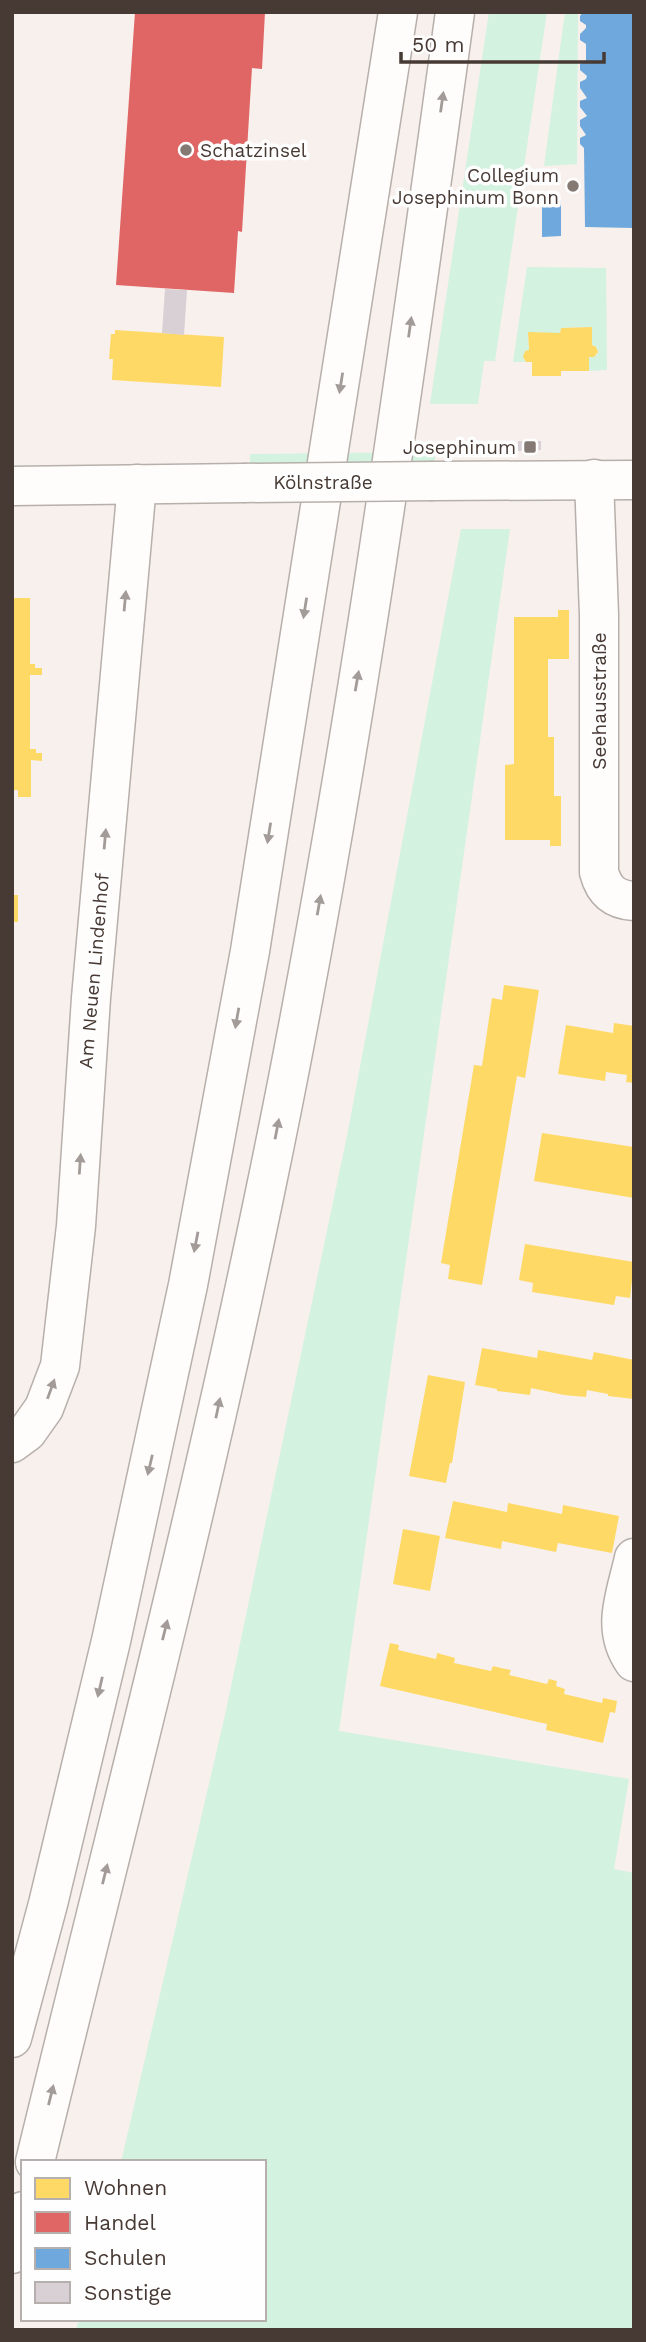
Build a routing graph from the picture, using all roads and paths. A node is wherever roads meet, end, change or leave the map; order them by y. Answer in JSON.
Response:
{"nodes":[{"id":1,"x":372,"y":12,"type":"edge"},
{"id":2,"x":398,"y":12,"type":"edge"},
{"id":3,"x":454,"y":12,"type":"edge"},
{"id":4,"x":351,"y":316,"type":"junction"},
{"id":5,"x":594,"y":480,"type":"junction"},
{"id":6,"x":634,"y":480,"type":"edge"},
{"id":7,"x":136,"y":484,"type":"junction"},
{"id":8,"x":12,"y":486,"type":"edge"},
{"id":9,"x":634,"y":901,"type":"edge"},
{"id":10,"x":12,"y":1443,"type":"edge"},
{"id":11,"x":634,"y":1558,"type":"edge"},
{"id":12,"x":634,"y":1662,"type":"edge"},
{"id":13,"x":12,"y":2038,"type":"edge"},
{"id":14,"x":35,"y":2160,"type":"edge"},
{"id":15,"x":21,"y":2219,"type":"edge"},
{"id":16,"x":12,"y":2254,"type":"edge"}],
"edges":[{"from":1,"to":4,"type":"main road"},
{"from":2,"to":4,"type":"main road"},
{"from":14,"to":3,"type":"main road","one_way":true},
{"from":4,"to":13,"type":"main road","one_way":true},
{"from":5,"to":6,"type":"main road","name":"Kölnstraße"},
{"from":5,"to":7,"type":"main road","name":"Kölnstraße","bridge":true},
{"from":5,"to":9,"type":"main road","name":"Seehausstraße"},
{"from":7,"to":8,"type":"main road","name":"Kölnstraße"},
{"from":10,"to":7,"type":"main road","name":"Am Neuen Lindenhof","one_way":true},
{"from":11,"to":12,"type":"main road"},
{"from":15,"to":16,"type":"main road"}]}
